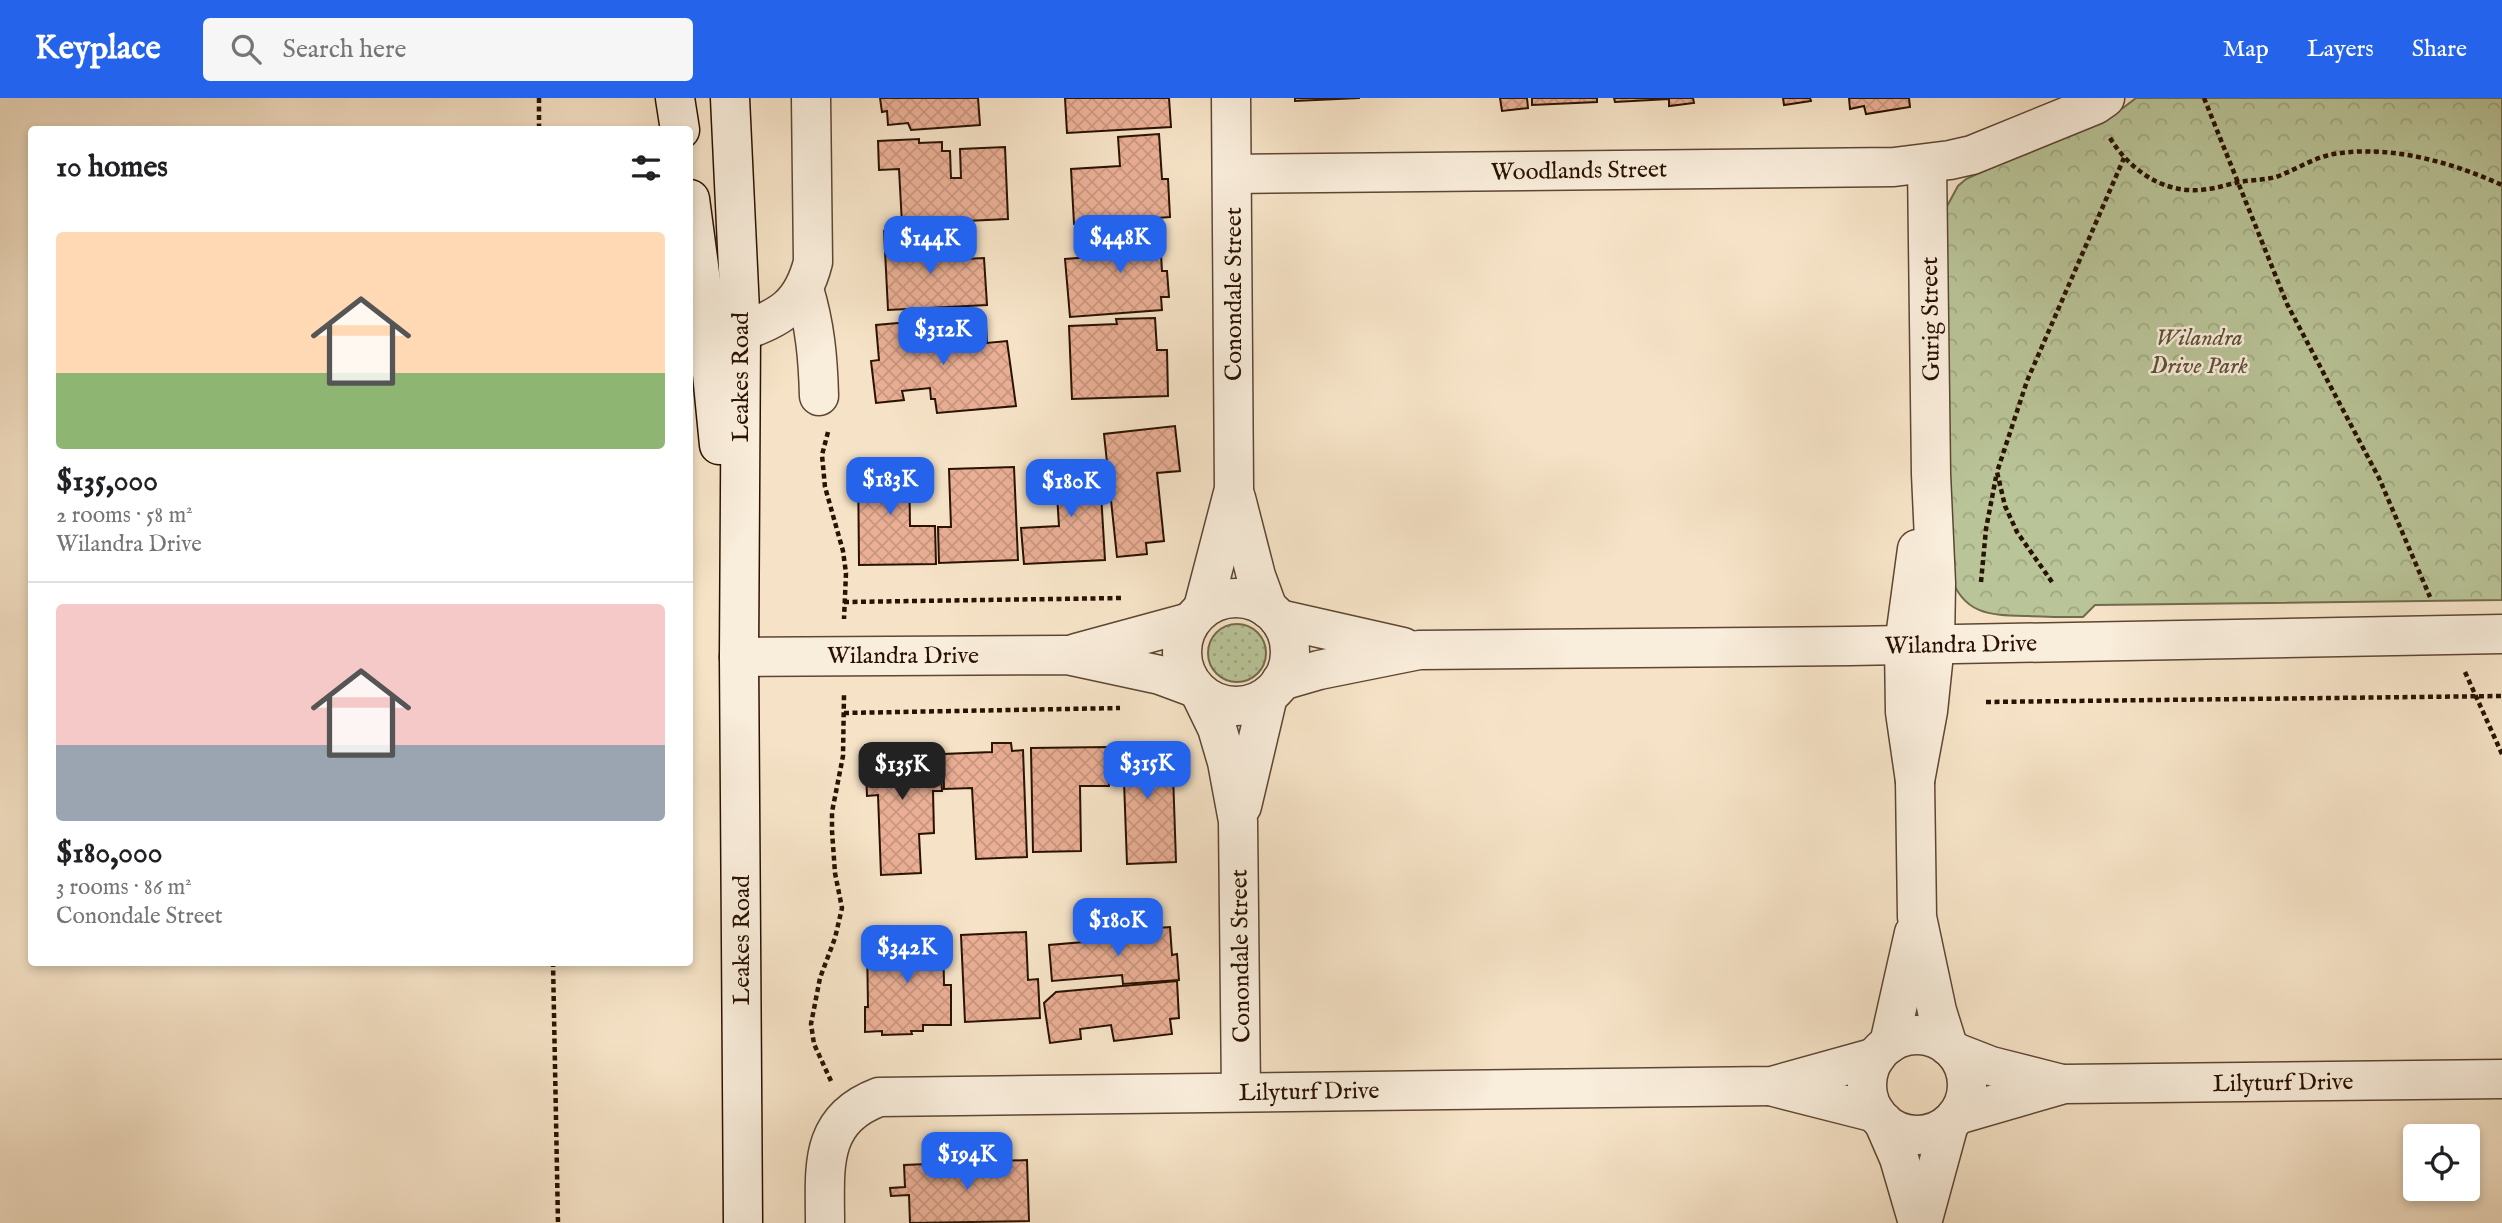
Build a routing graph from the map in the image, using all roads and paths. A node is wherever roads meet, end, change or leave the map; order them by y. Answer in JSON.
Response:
{"nodes":[{"id":1,"x":539,"y":98,"type":"edge"},
{"id":2,"x":675,"y":98,"type":"edge"},
{"id":3,"x":730,"y":98,"type":"edge"},
{"id":4,"x":811,"y":98,"type":"edge"},
{"id":5,"x":1231,"y":98,"type":"edge"},
{"id":6,"x":2204,"y":98,"type":"edge"},
{"id":7,"x":2100,"y":101,"type":"edge"},
{"id":8,"x":539,"y":126,"type":"edge"},
{"id":9,"x":679,"y":126,"type":"edge"},
{"id":10,"x":2124,"y":158,"type":"junction"},
{"id":11,"x":1927,"y":164,"type":"junction"},
{"id":12,"x":1231,"y":174,"type":"junction"},
{"id":13,"x":2238,"y":182,"type":"junction"},
{"id":14,"x":2502,"y":185,"type":"edge"},
{"id":15,"x":693,"y":221,"type":"edge"},
{"id":16,"x":808,"y":276,"type":"junction"},
{"id":17,"x":741,"y":332,"type":"junction"},
{"id":18,"x":824,"y":412,"type":"joint"},
{"id":19,"x":1997,"y":472,"type":"junction"},
{"id":20,"x":1234,"y":489,"type":"junction"},
{"id":21,"x":1981,"y":582,"type":"dead end"},
{"id":22,"x":2052,"y":582,"type":"dead end"},
{"id":23,"x":1124,"y":598,"type":"dead end"},
{"id":24,"x":844,"y":602,"type":"junction"},
{"id":25,"x":1274,"y":614,"type":"junction"},
{"id":26,"x":1197,"y":615,"type":"junction"},
{"id":27,"x":2502,"y":634,"type":"edge"},
{"id":28,"x":2447,"y":635,"type":"junction"},
{"id":29,"x":1920,"y":645,"type":"junction"},
{"id":30,"x":1419,"y":650,"type":"junction"},
{"id":31,"x":1067,"y":655,"type":"junction"},
{"id":32,"x":845,"y":656,"type":"junction"},
{"id":33,"x":739,"y":657,"type":"junction"},
{"id":34,"x":1275,"y":689,"type":"junction"},
{"id":35,"x":1197,"y":690,"type":"junction"},
{"id":36,"x":2476,"y":696,"type":"junction"},
{"id":37,"x":2502,"y":696,"type":"edge"},
{"id":38,"x":1986,"y":702,"type":"dead end"},
{"id":39,"x":1122,"y":708,"type":"dead end"},
{"id":40,"x":844,"y":713,"type":"junction"},
{"id":41,"x":2502,"y":754,"type":"edge"},
{"id":42,"x":1238,"y":821,"type":"junction"},
{"id":43,"x":1917,"y":917,"type":"junction"},
{"id":44,"x":553,"y":966,"type":"edge"},
{"id":45,"x":1952,"y":1049,"type":"junction"},
{"id":46,"x":1883,"y":1051,"type":"junction"},
{"id":47,"x":2502,"y":1079,"type":"edge"},
{"id":48,"x":2064,"y":1084,"type":"junction"},
{"id":49,"x":1772,"y":1086,"type":"junction"},
{"id":50,"x":1241,"y":1092,"type":"junction"},
{"id":51,"x":850,"y":1111,"type":"junction"},
{"id":52,"x":1880,"y":1117,"type":"junction"},
{"id":53,"x":1953,"y":1120,"type":"junction"},
{"id":54,"x":558,"y":1223,"type":"edge"},
{"id":55,"x":743,"y":1223,"type":"edge"},
{"id":56,"x":825,"y":1223,"type":"edge"},
{"id":57,"x":1920,"y":1223,"type":"edge"}],
"edges":[{"from":1,"to":8,"type":"path"},
{"from":2,"to":9,"type":"street"},
{"from":3,"to":17,"type":"street","name":"Leakes Road"},
{"from":4,"to":16,"type":"street"},
{"from":5,"to":12,"type":"street","name":"Conondale Street"},
{"from":6,"to":13,"type":"path"},
{"from":7,"to":10,"type":"path"},
{"from":7,"to":11,"type":"street","name":"Woodlands Street"},
{"from":10,"to":13,"type":"path"},
{"from":10,"to":19,"type":"path"},
{"from":11,"to":12,"type":"street","name":"Woodlands Street"},
{"from":11,"to":29,"type":"street","name":"Gurig Street"},
{"from":12,"to":20,"type":"street","name":"Conondale Street"},
{"from":13,"to":14,"type":"path"},
{"from":13,"to":28,"type":"path"},
{"from":15,"to":33,"type":"street","name":"Leakes Road"},
{"from":16,"to":17,"type":"street"},
{"from":16,"to":18,"type":"street"},
{"from":17,"to":33,"type":"street","name":"Leakes Road"},
{"from":18,"to":24,"type":"path"},
{"from":19,"to":21,"type":"path"},
{"from":19,"to":22,"type":"path"},
{"from":20,"to":25,"type":"street","name":"Conondale Street"},
{"from":20,"to":26,"type":"street","name":"Conondale Street"},
{"from":23,"to":24,"type":"path"},
{"from":24,"to":32,"type":"path"},
{"from":25,"to":26,"type":"street"},
{"from":25,"to":30,"type":"street","name":"Wilandra Drive"},
{"from":25,"to":34,"type":"street"},
{"from":26,"to":31,"type":"street","name":"Wilandra Drive"},
{"from":26,"to":35,"type":"street"},
{"from":27,"to":28,"type":"street","name":"Wilandra Drive"},
{"from":28,"to":29,"type":"street","name":"Wilandra Drive"},
{"from":28,"to":36,"type":"path"},
{"from":29,"to":30,"type":"street","name":"Wilandra Drive"},
{"from":29,"to":43,"type":"street","name":"Gurig Street"},
{"from":30,"to":34,"type":"street","name":"Wilandra Drive"},
{"from":31,"to":32,"type":"street","name":"Wilandra Drive"},
{"from":31,"to":35,"type":"street","name":"Wilandra Drive"},
{"from":32,"to":33,"type":"street","name":"Wilandra Drive"},
{"from":32,"to":40,"type":"path"},
{"from":33,"to":55,"type":"street","name":"Leakes Road"},
{"from":34,"to":35,"type":"street"},
{"from":34,"to":42,"type":"street","name":"Conondale Street"},
{"from":35,"to":42,"type":"street","name":"Conondale Street"},
{"from":36,"to":37,"type":"path"},
{"from":36,"to":38,"type":"path"},
{"from":36,"to":41,"type":"path"},
{"from":39,"to":40,"type":"path"},
{"from":40,"to":51,"type":"path"},
{"from":42,"to":50,"type":"street","name":"Conondale Street"},
{"from":43,"to":45,"type":"street"},
{"from":43,"to":46,"type":"street"},
{"from":44,"to":54,"type":"path"},
{"from":45,"to":46,"type":"street"},
{"from":45,"to":48,"type":"street","name":"Lilyturf Drive"},
{"from":45,"to":53,"type":"street"},
{"from":46,"to":49,"type":"street","name":"Lilyturf Drive"},
{"from":46,"to":52,"type":"street"},
{"from":47,"to":48,"type":"street","name":"Lilyturf Drive"},
{"from":48,"to":53,"type":"street","name":"Lilyturf Drive"},
{"from":49,"to":50,"type":"street","name":"Lilyturf Drive"},
{"from":49,"to":52,"type":"street","name":"Lilyturf Drive"},
{"from":50,"to":51,"type":"street","name":"Lilyturf Drive"},
{"from":51,"to":56,"type":"street"},
{"from":52,"to":53,"type":"street"},
{"from":52,"to":57,"type":"street"},
{"from":53,"to":57,"type":"street"}]}
